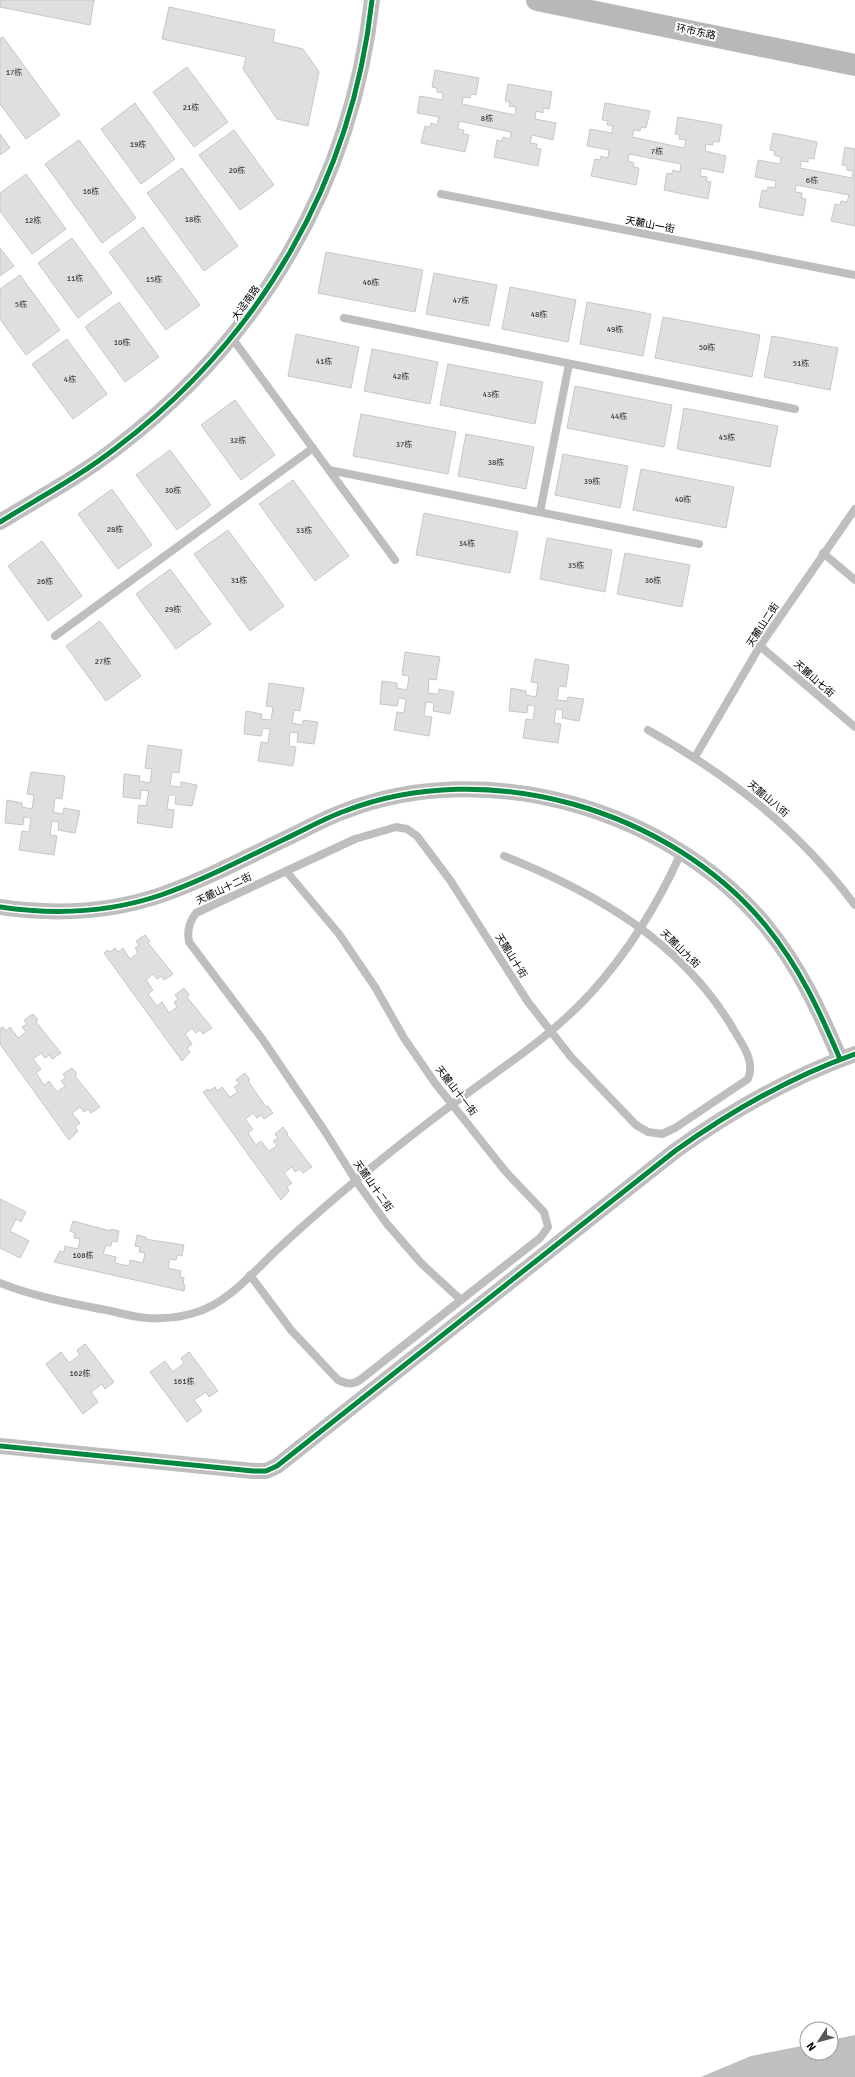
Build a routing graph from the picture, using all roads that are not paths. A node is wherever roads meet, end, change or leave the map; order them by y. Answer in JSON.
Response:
{"nodes":[{"id":1,"x":372,"y":0,"type":"edge"},
{"id":2,"x":537,"y":0,"type":"edge"},
{"id":3,"x":855,"y":65,"type":"edge"},
{"id":4,"x":441,"y":194,"type":"dead end"},
{"id":5,"x":855,"y":275,"type":"edge"},
{"id":6,"x":344,"y":318,"type":"dead end"},
{"id":7,"x":232,"y":338,"type":"junction"},
{"id":8,"x":569,"y":364,"type":"junction"},
{"id":9,"x":795,"y":409,"type":"dead end"},
{"id":10,"x":314,"y":448,"type":"junction"},
{"id":11,"x":330,"y":470,"type":"junction"},
{"id":12,"x":855,"y":509,"type":"edge"},
{"id":13,"x":540,"y":512,"type":"junction"},
{"id":14,"x":0,"y":522,"type":"edge"},
{"id":15,"x":699,"y":544,"type":"dead end"},
{"id":16,"x":823,"y":553,"type":"junction"},
{"id":17,"x":395,"y":560,"type":"dead end"},
{"id":18,"x":855,"y":580,"type":"edge"},
{"id":19,"x":55,"y":636,"type":"dead end"},
{"id":20,"x":760,"y":646,"type":"junction"},
{"id":21,"x":855,"y":728,"type":"edge"},
{"id":22,"x":648,"y":730,"type":"dead end"},
{"id":23,"x":695,"y":757,"type":"junction"},
{"id":24,"x":681,"y":853,"type":"junction"},
{"id":25,"x":504,"y":856,"type":"dead end"},
{"id":26,"x":286,"y":871,"type":"junction"},
{"id":27,"x":855,"y":905,"type":"edge"},
{"id":28,"x":0,"y":907,"type":"edge"},
{"id":29,"x":642,"y":927,"type":"junction"},
{"id":30,"x":550,"y":1033,"type":"junction"},
{"id":31,"x":848,"y":1056,"type":"edge"},
{"id":32,"x":453,"y":1104,"type":"junction"},
{"id":33,"x":708,"y":1106,"type":"joint"},
{"id":34,"x":356,"y":1181,"type":"junction"},
{"id":35,"x":250,"y":1275,"type":"junction"},
{"id":36,"x":0,"y":1283,"type":"edge"},
{"id":37,"x":461,"y":1300,"type":"junction"},
{"id":38,"x":0,"y":1446,"type":"edge"}],
"edges":[{"from":1,"to":7,"type":"street","name":"大迳南路"},
{"from":2,"to":3,"type":"street","name":"环市东路"},
{"from":4,"to":5,"type":"lane","name":"天麓山一街"},
{"from":6,"to":8,"type":"lane"},
{"from":7,"to":10,"type":"lane"},
{"from":7,"to":14,"type":"street","name":"大迳南路"},
{"from":8,"to":9,"type":"lane"},
{"from":8,"to":13,"type":"lane"},
{"from":10,"to":11,"type":"lane"},
{"from":10,"to":19,"type":"lane"},
{"from":11,"to":13,"type":"lane"},
{"from":11,"to":17,"type":"lane"},
{"from":12,"to":16,"type":"lane","name":"天麓山二街"},
{"from":13,"to":15,"type":"lane"},
{"from":16,"to":18,"type":"lane"},
{"from":16,"to":20,"type":"lane","name":"天麓山二街"},
{"from":20,"to":21,"type":"lane","name":"天麓山七街"},
{"from":20,"to":23,"type":"lane","name":"天麓山二街"},
{"from":22,"to":23,"type":"lane","name":"天麓山八街"},
{"from":23,"to":27,"type":"lane","name":"天麓山八街"},
{"from":24,"to":28,"type":"street"},
{"from":24,"to":29,"type":"lane"},
{"from":24,"to":31,"type":"street"},
{"from":25,"to":29,"type":"lane","name":"天麓山九街"},
{"from":26,"to":30,"type":"lane","name":"天麓山十街"},
{"from":26,"to":32,"type":"lane","name":"天麓山十一街"},
{"from":26,"to":34,"type":"lane","name":"天麓山十二街"},
{"from":29,"to":30,"type":"lane"},
{"from":29,"to":33,"type":"lane","name":"天麓山九街"},
{"from":30,"to":32,"type":"lane"},
{"from":30,"to":33,"type":"lane","name":"天麓山十街"},
{"from":31,"to":38,"type":"street"},
{"from":32,"to":34,"type":"lane"},
{"from":32,"to":37,"type":"lane","name":"天麓山十一街"},
{"from":34,"to":35,"type":"lane"},
{"from":34,"to":37,"type":"lane","name":"天麓山十二街"},
{"from":35,"to":36,"type":"lane"},
{"from":35,"to":37,"type":"lane"}]}
